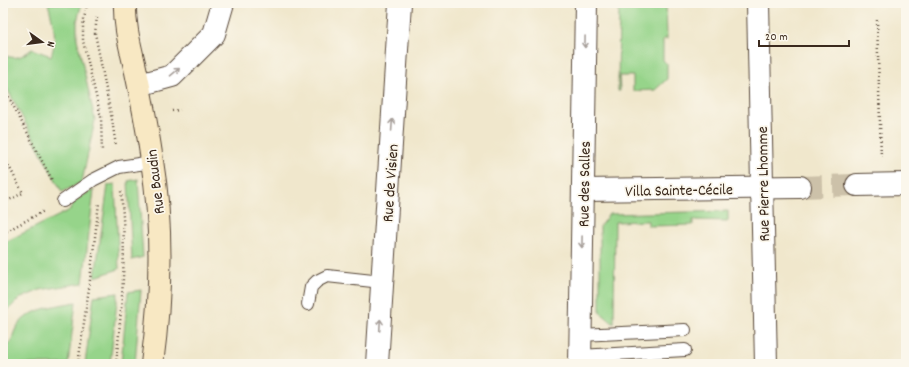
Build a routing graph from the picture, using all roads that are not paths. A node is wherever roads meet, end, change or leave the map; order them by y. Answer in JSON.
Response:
{"nodes":[{"id":1,"x":125,"y":3,"type":"edge"},
{"id":2,"x":223,"y":3,"type":"edge"},
{"id":3,"x":400,"y":3,"type":"edge"},
{"id":4,"x":586,"y":3,"type":"edge"},
{"id":5,"x":758,"y":3,"type":"edge"},
{"id":6,"x":139,"y":85,"type":"junction"},
{"id":7,"x":152,"y":162,"type":"junction"},
{"id":8,"x":906,"y":184,"type":"edge"},
{"id":9,"x":857,"y":185,"type":"tunnel mouth"},
{"id":10,"x":800,"y":187,"type":"tunnel mouth"},
{"id":11,"x":762,"y":188,"type":"junction"},
{"id":12,"x":583,"y":190,"type":"junction"},
{"id":13,"x":62,"y":201,"type":"road end"},
{"id":14,"x":382,"y":282,"type":"junction"},
{"id":15,"x":308,"y":304,"type":"dead end"},
{"id":16,"x":685,"y":330,"type":"dead end"},
{"id":17,"x":685,"y":350,"type":"dead end"},
{"id":18,"x":580,"y":352,"type":"edge"},
{"id":19,"x":152,"y":364,"type":"edge"},
{"id":20,"x":377,"y":364,"type":"edge"},
{"id":21,"x":766,"y":364,"type":"edge"}],
"edges":[{"from":1,"to":6,"type":"main road","name":"Rue Baudin"},
{"from":6,"to":2,"type":"street","one_way":true},
{"from":14,"to":3,"type":"street","name":"Rue de Visien","one_way":true},
{"from":4,"to":12,"type":"street","name":"Rue des Salles","one_way":true},
{"from":5,"to":11,"type":"street","name":"Rue Pierre Lhomme"},
{"from":6,"to":7,"type":"main road","name":"Rue Baudin"},
{"from":7,"to":13,"type":"lane"},
{"from":7,"to":19,"type":"main road","name":"Rue Baudin"},
{"from":8,"to":9,"type":"street"},
{"from":10,"to":11,"type":"street","name":"Villa Sainte-Cécile"},
{"from":11,"to":12,"type":"street","name":"Villa Sainte-Cécile"},
{"from":11,"to":21,"type":"street","name":"Rue Pierre Lhomme"},
{"from":12,"to":18,"type":"street","name":"Rue des Salles","one_way":true},
{"from":14,"to":15,"type":"lane"},
{"from":20,"to":14,"type":"street","name":"Rue de Visien","one_way":true},
{"from":16,"to":18,"type":"lane"},
{"from":17,"to":18,"type":"lane"}]}
